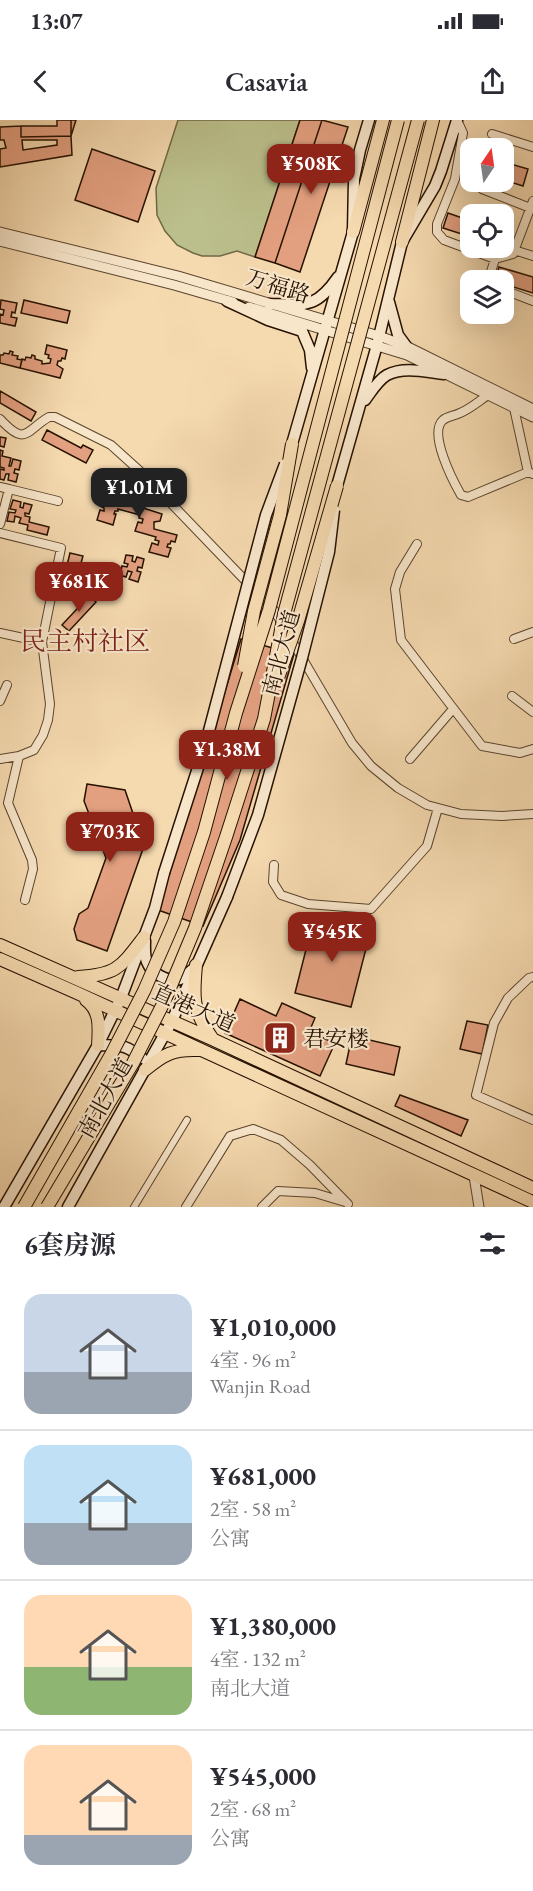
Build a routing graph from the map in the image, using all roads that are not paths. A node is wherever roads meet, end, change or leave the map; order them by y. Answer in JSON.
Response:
{"nodes":[{"id":1,"x":369,"y":120,"type":"edge"},
{"id":2,"x":383,"y":120,"type":"edge"},
{"id":3,"x":398,"y":120,"type":"edge"},
{"id":4,"x":418,"y":120,"type":"edge"},
{"id":5,"x":433,"y":120,"type":"edge"},
{"id":6,"x":457,"y":120,"type":"edge"},
{"id":7,"x":492,"y":134,"type":"dead end"},
{"id":8,"x":533,"y":147,"type":"edge"},
{"id":9,"x":491,"y":192,"type":"edge"},
{"id":10,"x":532,"y":206,"type":"edge"},
{"id":11,"x":0,"y":232,"type":"edge"},
{"id":12,"x":353,"y":232,"type":"junction"},
{"id":13,"x":0,"y":241,"type":"edge"},
{"id":14,"x":402,"y":242,"type":"junction"},
{"id":15,"x":514,"y":250,"type":"joint"},
{"id":16,"x":533,"y":256,"type":"edge"},
{"id":17,"x":499,"y":258,"type":"edge"},
{"id":18,"x":495,"y":259,"type":"junction"},
{"id":19,"x":343,"y":269,"type":"junction"},
{"id":20,"x":492,"y":270,"type":"edge"},
{"id":21,"x":514,"y":294,"type":"edge"},
{"id":22,"x":388,"y":298,"type":"junction"},
{"id":23,"x":227,"y":301,"type":"junction"},
{"id":24,"x":533,"y":301,"type":"edge"},
{"id":25,"x":269,"y":304,"type":"junction"},
{"id":26,"x":327,"y":326,"type":"junction"},
{"id":27,"x":378,"y":341,"type":"junction"},
{"id":28,"x":406,"y":346,"type":"junction"},
{"id":29,"x":444,"y":374,"type":"junction"},
{"id":30,"x":312,"y":378,"type":"junction"},
{"id":31,"x":488,"y":395,"type":"junction"},
{"id":32,"x":361,"y":404,"type":"junction"},
{"id":33,"x":514,"y":408,"type":"junction"},
{"id":34,"x":533,"y":409,"type":"edge"},
{"id":35,"x":533,"y":417,"type":"edge"},
{"id":36,"x":0,"y":419,"type":"edge"},
{"id":37,"x":292,"y":444,"type":"junction"},
{"id":38,"x":530,"y":473,"type":"edge"},
{"id":39,"x":337,"y":486,"type":"junction"},
{"id":40,"x":0,"y":487,"type":"edge"},
{"id":41,"x":9,"y":489,"type":"junction"},
{"id":42,"x":58,"y":501,"type":"dead end"},
{"id":43,"x":0,"y":524,"type":"edge"},
{"id":44,"x":0,"y":533,"type":"edge"},
{"id":45,"x":417,"y":544,"type":"dead end"},
{"id":46,"x":533,"y":632,"type":"edge"},
{"id":47,"x":0,"y":633,"type":"edge"},
{"id":48,"x":514,"y":639,"type":"dead end"},
{"id":49,"x":42,"y":642,"type":"junction"},
{"id":50,"x":7,"y":685,"type":"dead end"},
{"id":51,"x":512,"y":696,"type":"dead end"},
{"id":52,"x":0,"y":701,"type":"edge"},
{"id":53,"x":453,"y":709,"type":"junction"},
{"id":54,"x":533,"y":712,"type":"edge"},
{"id":55,"x":236,"y":713,"type":"junction"},
{"id":56,"x":264,"y":718,"type":"junction"},
{"id":57,"x":533,"y":749,"type":"edge"},
{"id":58,"x":19,"y":756,"type":"junction"},
{"id":59,"x":0,"y":759,"type":"edge"},
{"id":60,"x":410,"y":759,"type":"dead end"},
{"id":61,"x":438,"y":808,"type":"junction"},
{"id":62,"x":533,"y":814,"type":"edge"},
{"id":63,"x":274,"y":865,"type":"dead end"},
{"id":64,"x":25,"y":900,"type":"dead end"},
{"id":65,"x":144,"y":937,"type":"junction"},
{"id":66,"x":0,"y":945,"type":"edge"},
{"id":67,"x":0,"y":959,"type":"edge"},
{"id":68,"x":196,"y":965,"type":"junction"},
{"id":69,"x":74,"y":977,"type":"junction"},
{"id":70,"x":533,"y":977,"type":"edge"},
{"id":71,"x":75,"y":992,"type":"junction"},
{"id":72,"x":122,"y":998,"type":"junction"},
{"id":73,"x":116,"y":1011,"type":"junction"},
{"id":74,"x":172,"y":1021,"type":"junction"},
{"id":75,"x":165,"y":1033,"type":"junction"},
{"id":76,"x":212,"y":1039,"type":"junction"},
{"id":77,"x":98,"y":1045,"type":"junction"},
{"id":78,"x":203,"y":1050,"type":"junction"},
{"id":79,"x":145,"y":1070,"type":"junction"},
{"id":80,"x":187,"y":1120,"type":"dead end"},
{"id":81,"x":533,"y":1120,"type":"edge"},
{"id":82,"x":474,"y":1176,"type":"junction"},
{"id":83,"x":533,"y":1188,"type":"edge"},
{"id":84,"x":533,"y":1202,"type":"edge"},
{"id":85,"x":349,"y":1205,"type":"edge"},
{"id":86,"x":4,"y":1207,"type":"edge"},
{"id":87,"x":24,"y":1207,"type":"edge"},
{"id":88,"x":47,"y":1207,"type":"edge"},
{"id":89,"x":68,"y":1207,"type":"edge"},
{"id":90,"x":134,"y":1207,"type":"edge"},
{"id":91,"x":186,"y":1207,"type":"edge"},
{"id":92,"x":262,"y":1207,"type":"edge"},
{"id":93,"x":479,"y":1207,"type":"edge"}],
"edges":[{"from":1,"to":12,"type":"main road","name":"南北大道"},
{"from":2,"to":12,"type":"main road"},
{"from":3,"to":55,"type":"main road","name":"南北大道","bridge":true},
{"from":4,"to":56,"type":"main road","name":"南北大道","bridge":true},
{"from":5,"to":14,"type":"main road"},
{"from":6,"to":14,"type":"main road","name":"南北大道"},
{"from":6,"to":18,"type":"street"},
{"from":7,"to":8,"type":"street"},
{"from":9,"to":10,"type":"street"},
{"from":10,"to":15,"type":"street"},
{"from":11,"to":25,"type":"street","name":"万福路"},
{"from":12,"to":19,"type":"main road","name":"南北大道"},
{"from":13,"to":23,"type":"street","name":"万福路"},
{"from":14,"to":22,"type":"main road","name":"南北大道"},
{"from":15,"to":16,"type":"street"},
{"from":17,"to":18,"type":"street"},
{"from":18,"to":20,"type":"street"},
{"from":19,"to":25,"type":"main road"},
{"from":19,"to":26,"type":"main road","name":"南北大道"},
{"from":21,"to":24,"type":"street"},
{"from":22,"to":27,"type":"main road","name":"南北大道"},
{"from":22,"to":28,"type":"main road"},
{"from":23,"to":26,"type":"street","name":"万福路"},
{"from":23,"to":30,"type":"main road"},
{"from":25,"to":26,"type":"street","name":"万福路"},
{"from":26,"to":27,"type":"street","name":"万福路"},
{"from":26,"to":30,"type":"main road","name":"南北大道"},
{"from":27,"to":28,"type":"street","name":"万福路"},
{"from":27,"to":29,"type":"street","name":"万福路"},
{"from":27,"to":32,"type":"main road","name":"南北大道"},
{"from":28,"to":34,"type":"street","name":"万福路"},
{"from":29,"to":31,"type":"street","name":"万福路"},
{"from":29,"to":32,"type":"main road"},
{"from":30,"to":37,"type":"main road","name":"南北大道"},
{"from":31,"to":33,"type":"street","name":"万福路"},
{"from":31,"to":38,"type":"street"},
{"from":32,"to":39,"type":"main road","name":"南北大道"},
{"from":33,"to":35,"type":"street","name":"万福路"},
{"from":33,"to":38,"type":"street"},
{"from":36,"to":61,"type":"street"},
{"from":37,"to":55,"type":"main road","bridge":true},
{"from":37,"to":65,"type":"main road","name":"南北大道","bridge":true},
{"from":39,"to":56,"type":"main road","bridge":true},
{"from":39,"to":68,"type":"main road","name":"南北大道","bridge":true},
{"from":40,"to":41,"type":"street"},
{"from":41,"to":42,"type":"street"},
{"from":41,"to":43,"type":"street"},
{"from":44,"to":49,"type":"street"},
{"from":45,"to":53,"type":"street"},
{"from":46,"to":48,"type":"street"},
{"from":47,"to":49,"type":"street"},
{"from":49,"to":58,"type":"street"},
{"from":50,"to":52,"type":"street"},
{"from":51,"to":54,"type":"street"},
{"from":53,"to":57,"type":"street"},
{"from":53,"to":60,"type":"street"},
{"from":55,"to":87,"type":"main road","name":"南北大道","bridge":true},
{"from":56,"to":88,"type":"main road","name":"南北大道","bridge":true},
{"from":58,"to":59,"type":"street"},
{"from":58,"to":64,"type":"street"},
{"from":61,"to":62,"type":"street"},
{"from":61,"to":63,"type":"street"},
{"from":65,"to":68,"type":"main road"},
{"from":65,"to":69,"type":"main road"},
{"from":65,"to":72,"type":"main road","name":"南北大道"},
{"from":66,"to":69,"type":"main road","name":"直港大道"},
{"from":67,"to":71,"type":"main road","name":"直港大道"},
{"from":68,"to":74,"type":"main road","name":"南北大道"},
{"from":68,"to":76,"type":"main road"},
{"from":69,"to":72,"type":"main road","name":"直港大道"},
{"from":70,"to":81,"type":"street"},
{"from":71,"to":73,"type":"main road","name":"直港大道"},
{"from":71,"to":77,"type":"main road"},
{"from":72,"to":73,"type":"main road","name":"南北大道"},
{"from":72,"to":74,"type":"main road","name":"直港大道"},
{"from":73,"to":75,"type":"main road","name":"直港大道"},
{"from":73,"to":77,"type":"main road","name":"南北大道"},
{"from":74,"to":75,"type":"main road","name":"南北大道"},
{"from":74,"to":76,"type":"main road","name":"直港大道"},
{"from":75,"to":78,"type":"main road","name":"直港大道"},
{"from":75,"to":79,"type":"main road","name":"南北大道"},
{"from":76,"to":83,"type":"main road","name":"直港大道"},
{"from":77,"to":79,"type":"main road"},
{"from":77,"to":86,"type":"main road","name":"南北大道"},
{"from":78,"to":79,"type":"main road"},
{"from":78,"to":82,"type":"main road","name":"直港大道"},
{"from":79,"to":89,"type":"main road","name":"南北大道"},
{"from":80,"to":90,"type":"street"},
{"from":82,"to":84,"type":"main road","name":"直港大道"},
{"from":82,"to":93,"type":"street"},
{"from":85,"to":91,"type":"street"},
{"from":85,"to":92,"type":"street"}]}
